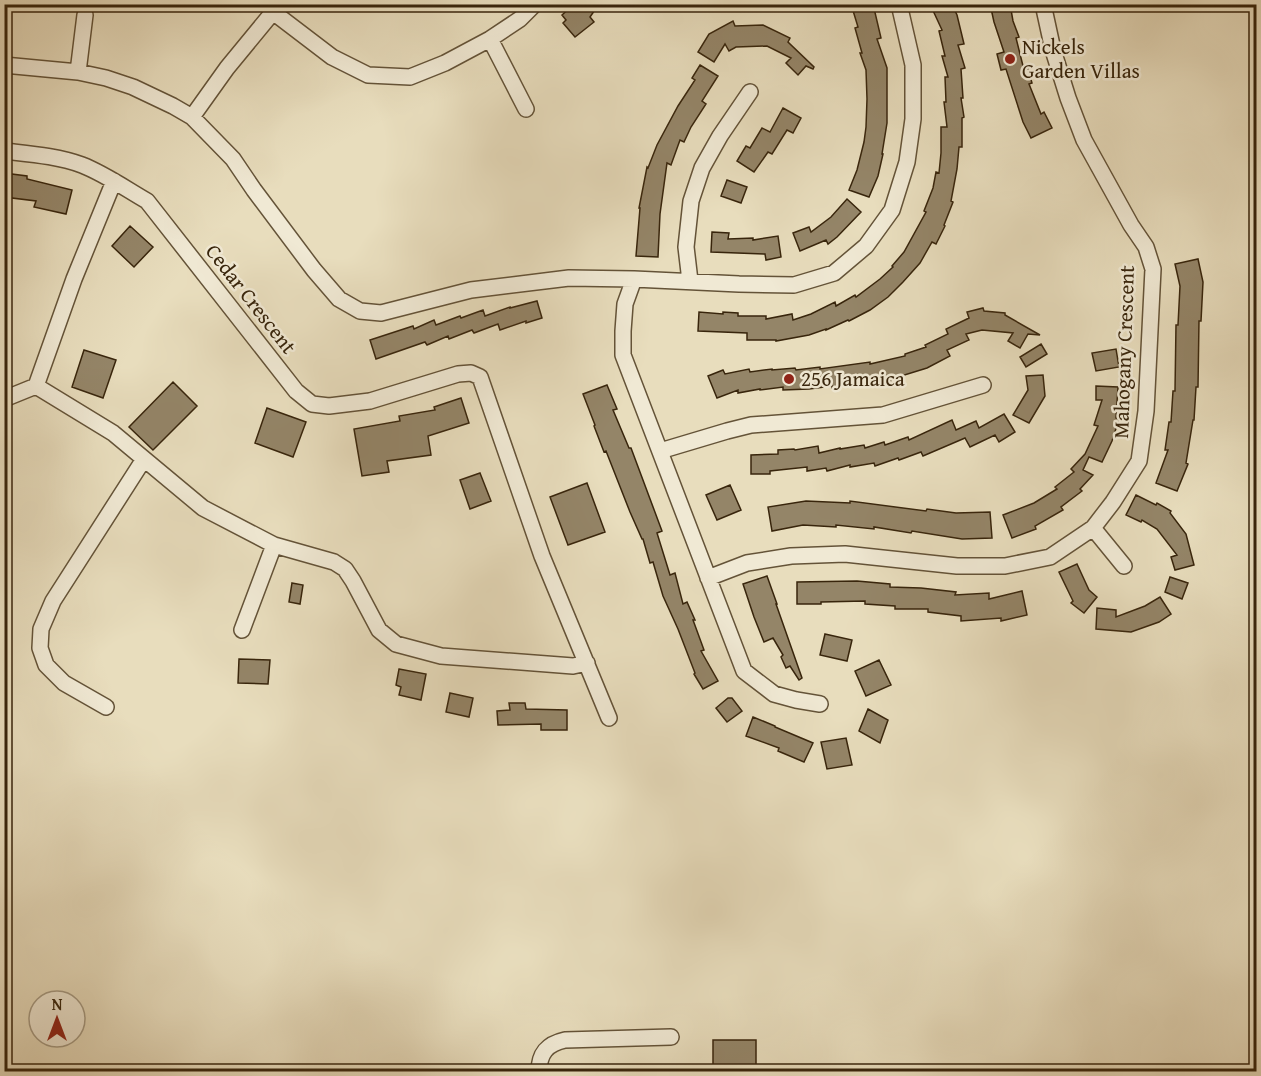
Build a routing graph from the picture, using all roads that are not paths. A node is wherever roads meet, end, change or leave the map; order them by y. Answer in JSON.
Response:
{"nodes":[{"id":1,"x":535,"y":4,"type":"edge"},
{"id":2,"x":899,"y":4,"type":"edge"},
{"id":3,"x":1043,"y":4,"type":"edge"},
{"id":4,"x":276,"y":8,"type":"edge"},
{"id":5,"x":85,"y":15,"type":"dead end"},
{"id":6,"x":490,"y":39,"type":"junction"},
{"id":7,"x":4,"y":65,"type":"edge"},
{"id":8,"x":78,"y":72,"type":"junction"},
{"id":9,"x":750,"y":92,"type":"dead end"},
{"id":10,"x":526,"y":109,"type":"dead end"},
{"id":11,"x":192,"y":117,"type":"junction"},
{"id":12,"x":4,"y":151,"type":"edge"},
{"id":13,"x":114,"y":181,"type":"junction"},
{"id":14,"x":634,"y":279,"type":"junction"},
{"id":15,"x":690,"y":281,"type":"junction"},
{"id":16,"x":983,"y":385,"type":"dead end"},
{"id":17,"x":36,"y":386,"type":"junction"},
{"id":18,"x":4,"y":399,"type":"edge"},
{"id":19,"x":660,"y":452,"type":"junction"},
{"id":20,"x":144,"y":459,"type":"junction"},
{"id":21,"x":1093,"y":528,"type":"junction"},
{"id":22,"x":274,"y":545,"type":"junction"},
{"id":23,"x":1124,"y":566,"type":"dead end"},
{"id":24,"x":708,"y":578,"type":"junction"},
{"id":25,"x":242,"y":630,"type":"dead end"},
{"id":26,"x":587,"y":663,"type":"junction"},
{"id":27,"x":820,"y":704,"type":"dead end"},
{"id":28,"x":106,"y":707,"type":"dead end"},
{"id":29,"x":609,"y":718,"type":"dead end"},
{"id":30,"x":671,"y":1037,"type":"dead end"},
{"id":31,"x":539,"y":1071,"type":"edge"}],
"edges":[{"from":1,"to":6,"type":"street"},
{"from":2,"to":15,"type":"street"},
{"from":3,"to":21,"type":"street","name":"Mahogany Crescent"},
{"from":4,"to":6,"type":"street"},
{"from":4,"to":11,"type":"street"},
{"from":5,"to":8,"type":"street"},
{"from":6,"to":10,"type":"street"},
{"from":7,"to":8,"type":"street"},
{"from":8,"to":11,"type":"street"},
{"from":9,"to":15,"type":"street"},
{"from":11,"to":14,"type":"street"},
{"from":12,"to":13,"type":"street","name":"Cedar Crescent"},
{"from":13,"to":17,"type":"street"},
{"from":13,"to":26,"type":"street","name":"Cedar Crescent"},
{"from":14,"to":15,"type":"street"},
{"from":14,"to":19,"type":"street"},
{"from":16,"to":19,"type":"street"},
{"from":17,"to":18,"type":"street"},
{"from":17,"to":20,"type":"street"},
{"from":19,"to":24,"type":"street"},
{"from":20,"to":22,"type":"street"},
{"from":20,"to":28,"type":"street"},
{"from":21,"to":23,"type":"street"},
{"from":21,"to":24,"type":"street","name":"Mahogany Crescent"},
{"from":22,"to":25,"type":"street"},
{"from":22,"to":26,"type":"street"},
{"from":24,"to":27,"type":"street"},
{"from":26,"to":29,"type":"street"},
{"from":30,"to":31,"type":"street"}]}
